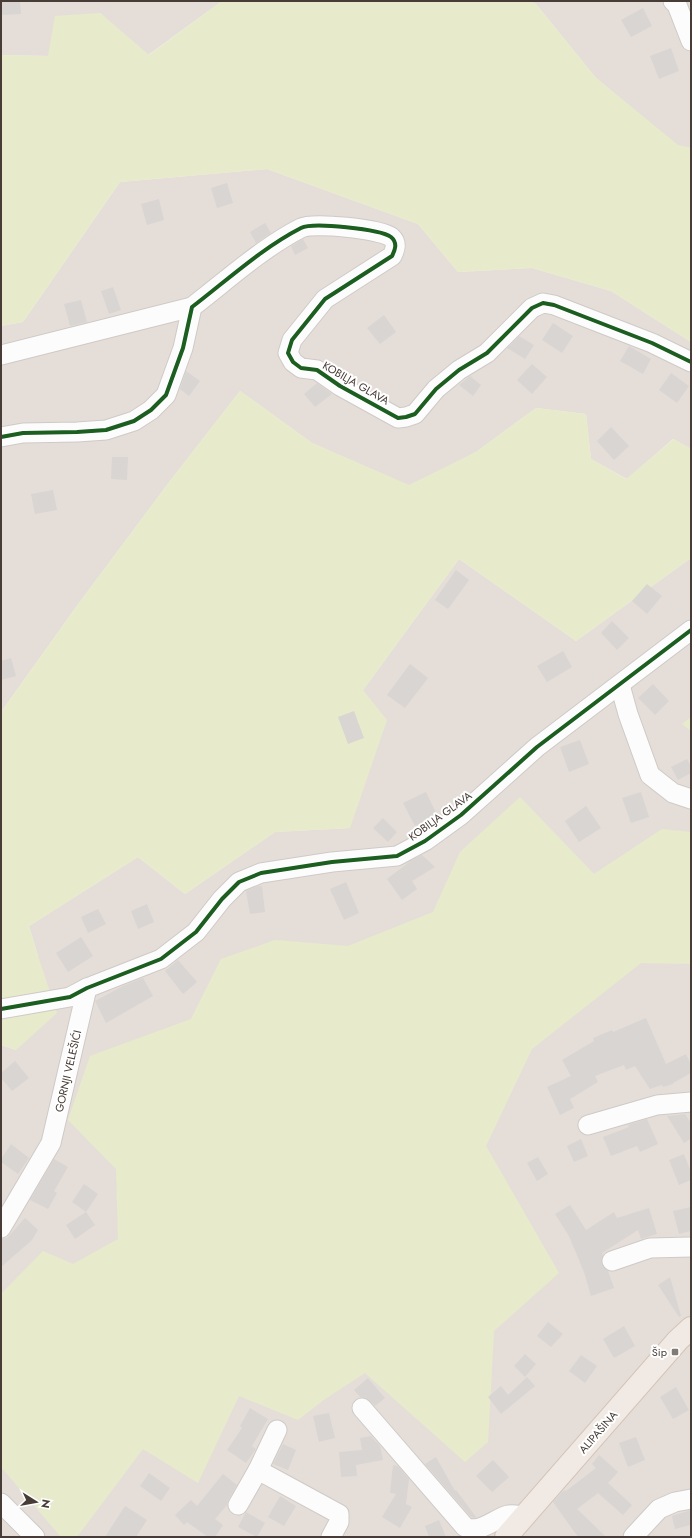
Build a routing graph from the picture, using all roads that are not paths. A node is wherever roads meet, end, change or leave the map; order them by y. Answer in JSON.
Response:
{"nodes":[{"id":1,"x":673,"y":1,"type":"edge"},
{"id":2,"x":691,"y":41,"type":"edge"},
{"id":3,"x":192,"y":307,"type":"junction"},
{"id":4,"x":1,"y":355,"type":"edge"},
{"id":5,"x":691,"y":362,"type":"edge"},
{"id":6,"x":1,"y":437,"type":"edge"},
{"id":7,"x":691,"y":630,"type":"edge"},
{"id":8,"x":620,"y":685,"type":"junction"},
{"id":9,"x":691,"y":799,"type":"edge"},
{"id":10,"x":86,"y":988,"type":"junction"},
{"id":11,"x":1,"y":1009,"type":"edge"},
{"id":12,"x":691,"y":1102,"type":"edge"},
{"id":13,"x":588,"y":1125,"type":"dead end"},
{"id":14,"x":1,"y":1228,"type":"edge"},
{"id":15,"x":691,"y":1247,"type":"edge"},
{"id":16,"x":612,"y":1260,"type":"dead end"},
{"id":17,"x":691,"y":1328,"type":"edge"},
{"id":18,"x":362,"y":1408,"type":"dead end"},
{"id":19,"x":277,"y":1430,"type":"dead end"},
{"id":20,"x":258,"y":1470,"type":"junction"},
{"id":21,"x":691,"y":1499,"type":"edge"},
{"id":22,"x":1,"y":1504,"type":"edge"},
{"id":23,"x":238,"y":1505,"type":"dead end"},
{"id":24,"x":524,"y":1516,"type":"junction"},
{"id":25,"x":35,"y":1537,"type":"edge"},
{"id":26,"x":331,"y":1537,"type":"edge"},
{"id":27,"x":506,"y":1537,"type":"edge"},
{"id":28,"x":634,"y":1537,"type":"edge"}],
"edges":[{"from":1,"to":2,"type":"street"},
{"from":3,"to":4,"type":"street"},
{"from":3,"to":5,"type":"street","name":"KOBILJA GLAVA"},
{"from":3,"to":6,"type":"street"},
{"from":7,"to":8,"type":"street","name":"KOBILJA GLAVA"},
{"from":8,"to":9,"type":"street"},
{"from":8,"to":10,"type":"street","name":"KOBILJA GLAVA"},
{"from":10,"to":11,"type":"street"},
{"from":10,"to":14,"type":"street","name":"GORNJI VELEŠIĆI"},
{"from":12,"to":13,"type":"street"},
{"from":15,"to":16,"type":"street"},
{"from":17,"to":24,"type":"main road","name":"ALIPAŠINA"},
{"from":18,"to":24,"type":"street"},
{"from":19,"to":20,"type":"street"},
{"from":20,"to":23,"type":"street"},
{"from":20,"to":26,"type":"street"},
{"from":21,"to":28,"type":"street"},
{"from":22,"to":25,"type":"street"},
{"from":24,"to":27,"type":"main road","name":"ALIPAŠINA"}]}
